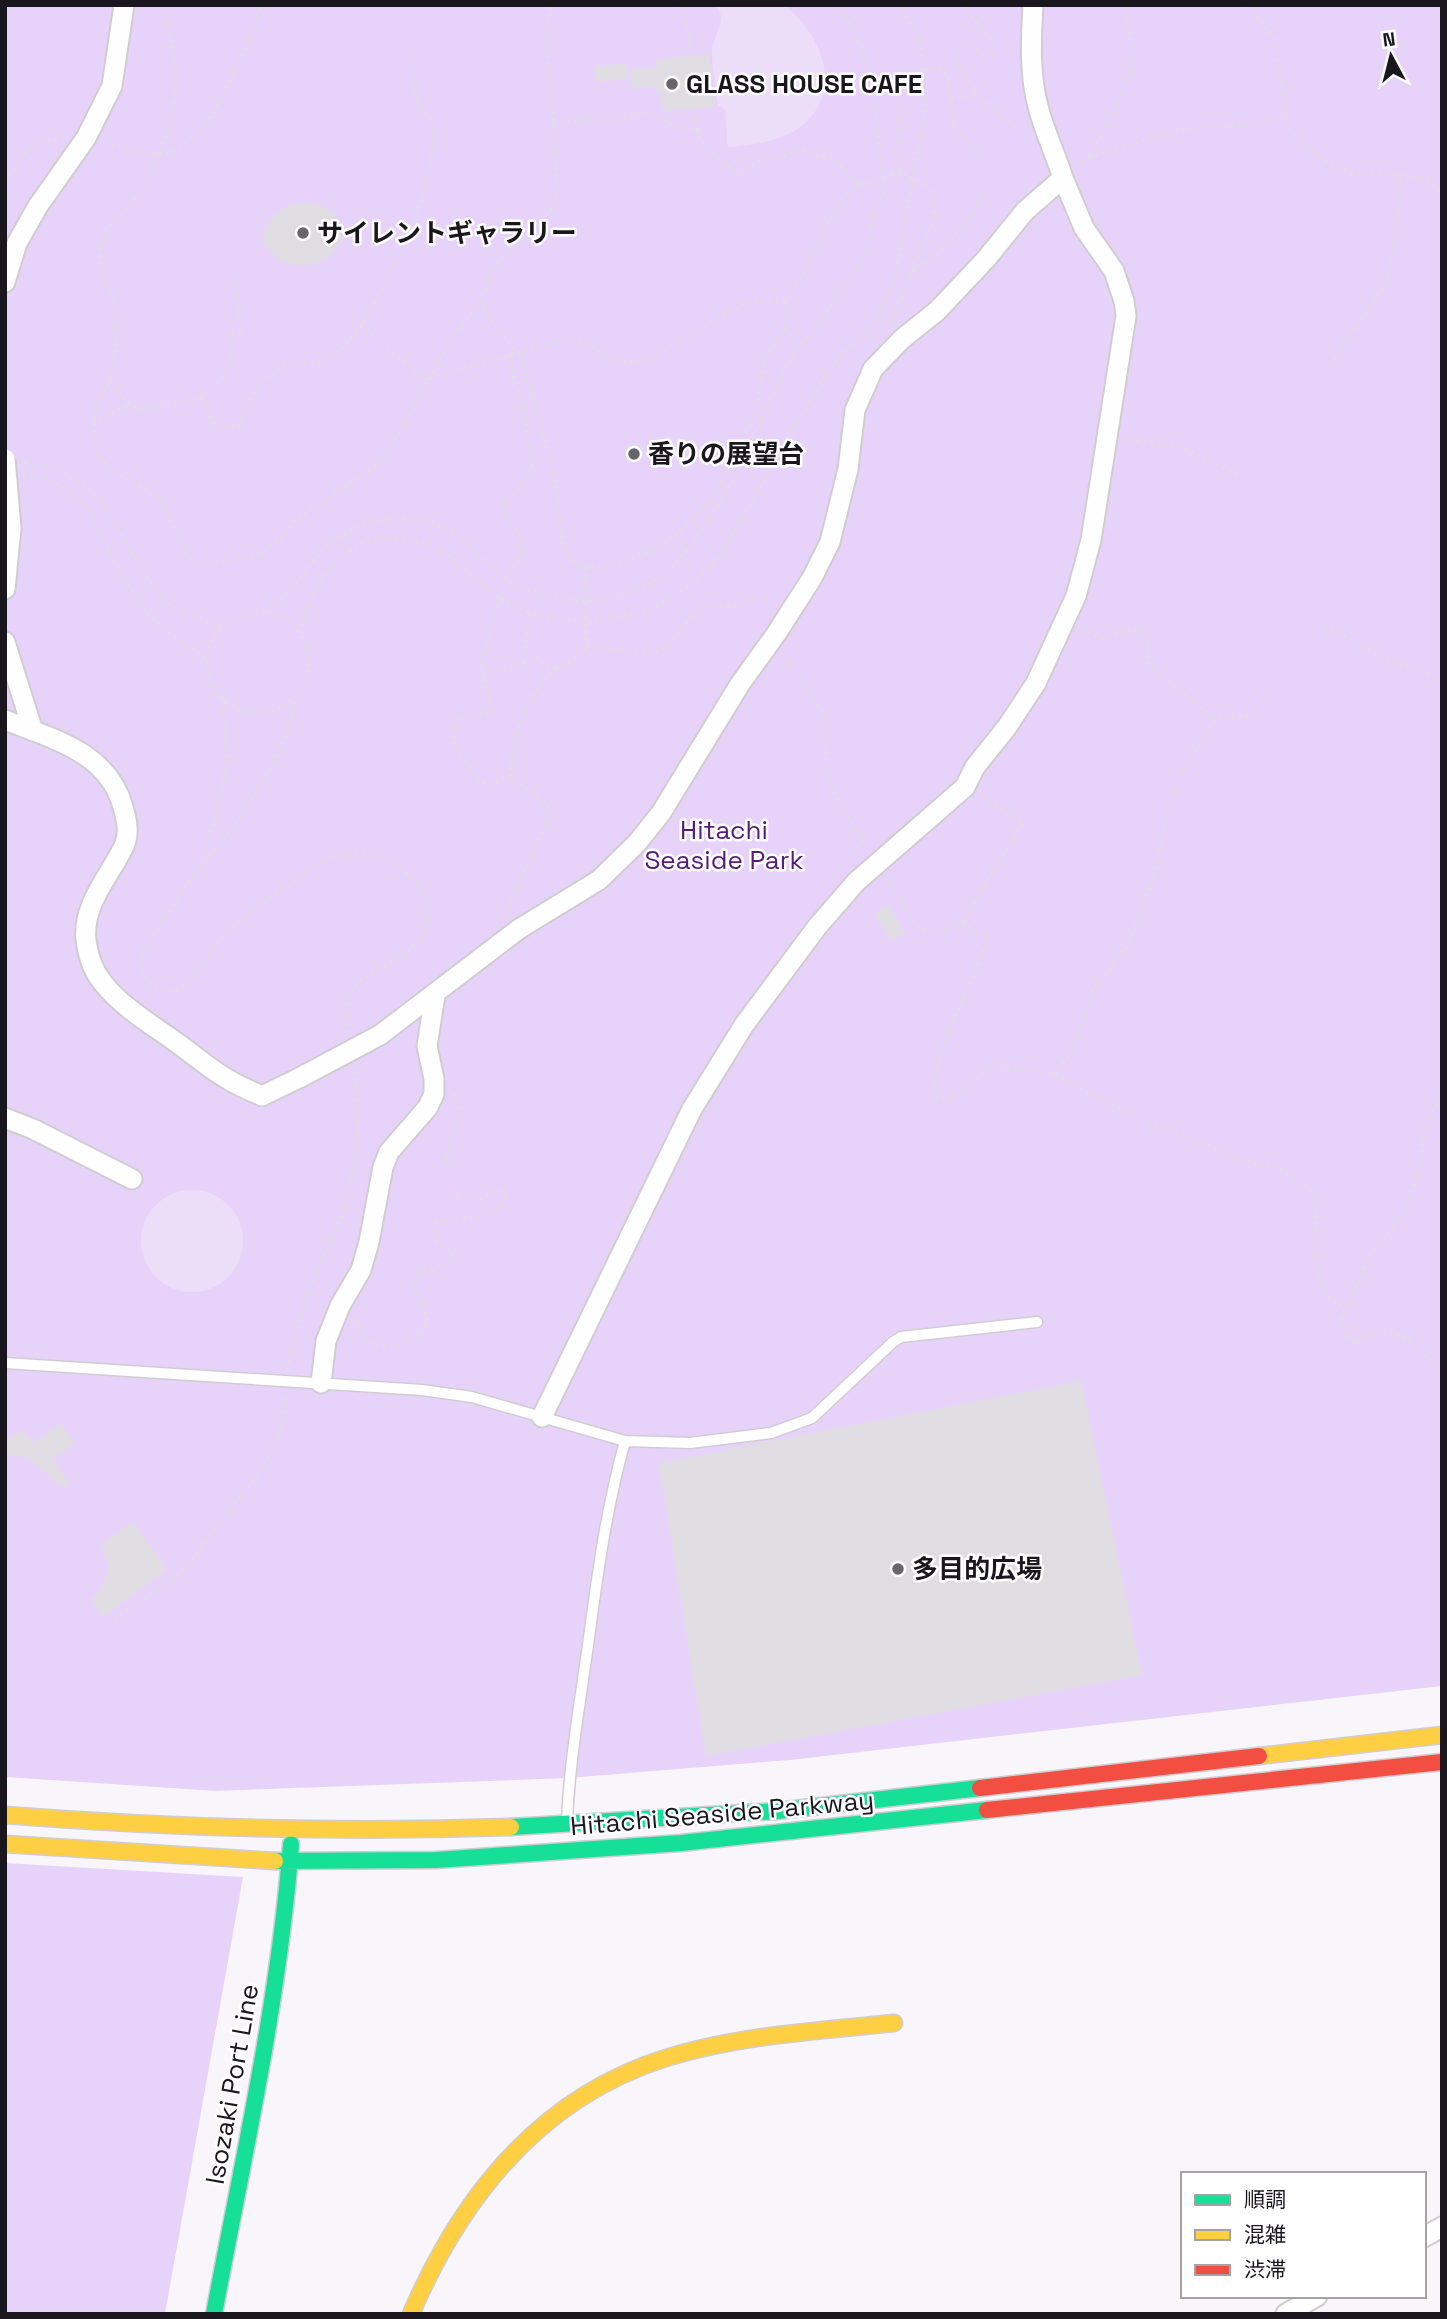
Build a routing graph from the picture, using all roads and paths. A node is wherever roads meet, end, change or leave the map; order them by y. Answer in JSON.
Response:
{"nodes":[{"id":1,"x":124,"y":5,"type":"edge"},
{"id":2,"x":163,"y":5,"type":"edge"},
{"id":3,"x":262,"y":5,"type":"edge"},
{"id":4,"x":551,"y":5,"type":"edge"},
{"id":5,"x":680,"y":5,"type":"edge"},
{"id":6,"x":839,"y":5,"type":"edge"},
{"id":7,"x":900,"y":5,"type":"edge"},
{"id":8,"x":963,"y":5,"type":"edge"},
{"id":9,"x":1034,"y":5,"type":"edge"},
{"id":10,"x":1124,"y":5,"type":"edge"},
{"id":11,"x":1248,"y":5,"type":"edge"},
{"id":12,"x":691,"y":56,"type":"dead end"},
{"id":13,"x":413,"y":61,"type":"dead end"},
{"id":14,"x":924,"y":72,"type":"junction"},
{"id":15,"x":899,"y":82,"type":"junction"},
{"id":16,"x":873,"y":85,"type":"junction"},
{"id":17,"x":977,"y":95,"type":"junction"},
{"id":18,"x":951,"y":98,"type":"junction"},
{"id":19,"x":691,"y":108,"type":"dead end"},
{"id":20,"x":1286,"y":114,"type":"junction"},
{"id":21,"x":554,"y":123,"type":"junction"},
{"id":22,"x":698,"y":132,"type":"junction"},
{"id":23,"x":86,"y":138,"type":"junction"},
{"id":24,"x":1027,"y":138,"type":"dead end"},
{"id":25,"x":159,"y":154,"type":"junction"},
{"id":26,"x":980,"y":156,"type":"dead end"},
{"id":27,"x":1087,"y":158,"type":"junction"},
{"id":28,"x":902,"y":173,"type":"junction"},
{"id":29,"x":1399,"y":175,"type":"junction"},
{"id":30,"x":1063,"y":178,"type":"junction"},
{"id":31,"x":5,"y":183,"type":"edge"},
{"id":32,"x":859,"y":184,"type":"junction"},
{"id":33,"x":982,"y":193,"type":"dead end"},
{"id":34,"x":1442,"y":194,"type":"edge"},
{"id":35,"x":235,"y":279,"type":"dead end"},
{"id":36,"x":908,"y":279,"type":"junction"},
{"id":37,"x":5,"y":282,"type":"edge"},
{"id":38,"x":785,"y":300,"type":"junction"},
{"id":39,"x":480,"y":303,"type":"junction"},
{"id":40,"x":362,"y":324,"type":"junction"},
{"id":41,"x":518,"y":352,"type":"junction"},
{"id":42,"x":884,"y":355,"type":"junction"},
{"id":43,"x":507,"y":356,"type":"junction"},
{"id":44,"x":1330,"y":365,"type":"dead end"},
{"id":45,"x":429,"y":379,"type":"junction"},
{"id":46,"x":109,"y":382,"type":"junction"},
{"id":47,"x":201,"y":397,"type":"junction"},
{"id":48,"x":130,"y":405,"type":"junction"},
{"id":49,"x":93,"y":421,"type":"junction"},
{"id":50,"x":1118,"y":440,"type":"dead end"},
{"id":51,"x":12,"y":460,"type":"edge"},
{"id":52,"x":1237,"y":474,"type":"dead end"},
{"id":53,"x":13,"y":477,"type":"junction"},
{"id":54,"x":585,"y":568,"type":"junction"},
{"id":55,"x":504,"y":578,"type":"junction"},
{"id":56,"x":5,"y":589,"type":"edge"},
{"id":57,"x":500,"y":599,"type":"junction"},
{"id":58,"x":772,"y":609,"type":"dead end"},
{"id":59,"x":264,"y":611,"type":"junction"},
{"id":60,"x":529,"y":612,"type":"junction"},
{"id":61,"x":1320,"y":623,"type":"dead end"},
{"id":62,"x":222,"y":626,"type":"junction"},
{"id":63,"x":1080,"y":628,"type":"dead end"},
{"id":64,"x":300,"y":633,"type":"junction"},
{"id":65,"x":776,"y":634,"type":"junction"},
{"id":66,"x":5,"y":642,"type":"edge"},
{"id":67,"x":586,"y":644,"type":"junction"},
{"id":68,"x":207,"y":659,"type":"junction"},
{"id":69,"x":524,"y":662,"type":"junction"},
{"id":70,"x":558,"y":669,"type":"junction"},
{"id":71,"x":482,"y":673,"type":"junction"},
{"id":72,"x":1442,"y":679,"type":"edge"},
{"id":73,"x":295,"y":698,"type":"junction"},
{"id":74,"x":223,"y":699,"type":"junction"},
{"id":75,"x":1268,"y":699,"type":"dead end"},
{"id":76,"x":1215,"y":718,"type":"junction"},
{"id":77,"x":5,"y":720,"type":"edge"},
{"id":78,"x":33,"y":731,"type":"junction"},
{"id":79,"x":511,"y":776,"type":"junction"},
{"id":80,"x":973,"y":792,"type":"dead end"},
{"id":81,"x":873,"y":855,"type":"dead end"},
{"id":82,"x":202,"y":862,"type":"junction"},
{"id":83,"x":882,"y":872,"type":"dead end"},
{"id":84,"x":962,"y":923,"type":"junction"},
{"id":85,"x":519,"y":929,"type":"junction"},
{"id":86,"x":435,"y":995,"type":"junction"},
{"id":87,"x":348,"y":1034,"type":"dead end"},
{"id":88,"x":353,"y":1068,"type":"dead end"},
{"id":89,"x":1055,"y":1074,"type":"junction"},
{"id":90,"x":434,"y":1079,"type":"junction"},
{"id":91,"x":1442,"y":1091,"type":"edge"},
{"id":92,"x":5,"y":1118,"type":"edge"},
{"id":93,"x":452,"y":1165,"type":"dead end"},
{"id":94,"x":132,"y":1179,"type":"dead end"},
{"id":95,"x":458,"y":1188,"type":"dead end"},
{"id":96,"x":349,"y":1293,"type":"junction"},
{"id":97,"x":1346,"y":1309,"type":"junction"},
{"id":98,"x":1037,"y":1322,"type":"dead end"},
{"id":99,"x":5,"y":1363,"type":"edge"},
{"id":100,"x":1442,"y":1370,"type":"edge"},
{"id":101,"x":286,"y":1380,"type":"junction"},
{"id":102,"x":321,"y":1383,"type":"junction"},
{"id":103,"x":542,"y":1417,"type":"junction"},
{"id":104,"x":625,"y":1441,"type":"junction"},
{"id":105,"x":109,"y":1623,"type":"dead end"},
{"id":106,"x":1442,"y":1735,"type":"edge"},
{"id":107,"x":1442,"y":1762,"type":"edge"},
{"id":108,"x":5,"y":1815,"type":"edge"},
{"id":109,"x":567,"y":1823,"type":"junction"},
{"id":110,"x":293,"y":1831,"type":"junction"},
{"id":111,"x":5,"y":1844,"type":"edge"},
{"id":112,"x":289,"y":1861,"type":"junction"},
{"id":113,"x":894,"y":2023,"type":"dead end"},
{"id":114,"x":1442,"y":2227,"type":"edge"},
{"id":115,"x":1426,"y":2236,"type":"edge"},
{"id":116,"x":1314,"y":2298,"type":"edge"},
{"id":117,"x":214,"y":2314,"type":"edge"},
{"id":118,"x":411,"y":2314,"type":"edge"},
{"id":119,"x":1286,"y":2314,"type":"edge"}],
"edges":[{"from":1,"to":23,"type":"street"},
{"from":2,"to":25,"type":"path"},
{"from":3,"to":25,"type":"path"},
{"from":4,"to":21,"type":"path"},
{"from":5,"to":12,"type":"path"},
{"from":6,"to":16,"type":"path"},
{"from":7,"to":14,"type":"path"},
{"from":8,"to":17,"type":"path"},
{"from":9,"to":30,"type":"street"},
{"from":10,"to":27,"type":"path"},
{"from":11,"to":20,"type":"path"},
{"from":13,"to":40,"type":"path"},
{"from":14,"to":15,"type":"path"},
{"from":14,"to":18,"type":"path"},
{"from":14,"to":60,"type":"path"},
{"from":15,"to":16,"type":"path"},
{"from":15,"to":28,"type":"path"},
{"from":16,"to":55,"type":"path"},
{"from":17,"to":18,"type":"path"},
{"from":17,"to":24,"type":"path"},
{"from":18,"to":26,"type":"path"},
{"from":19,"to":22,"type":"path"},
{"from":20,"to":27,"type":"path"},
{"from":20,"to":29,"type":"path"},
{"from":21,"to":22,"type":"path"},
{"from":21,"to":39,"type":"path"},
{"from":22,"to":32,"type":"path"},
{"from":23,"to":25,"type":"path"},
{"from":23,"to":31,"type":"path"},
{"from":23,"to":37,"type":"street"},
{"from":25,"to":46,"type":"path"},
{"from":27,"to":30,"type":"path"},
{"from":28,"to":32,"type":"path","bridge":true},
{"from":28,"to":36,"type":"path","bridge":true},
{"from":29,"to":34,"type":"path"},
{"from":29,"to":44,"type":"path"},
{"from":30,"to":42,"type":"street"},
{"from":30,"to":103,"type":"street"},
{"from":32,"to":38,"type":"path"},
{"from":33,"to":36,"type":"path"},
{"from":35,"to":47,"type":"path"},
{"from":36,"to":42,"type":"path"},
{"from":38,"to":41,"type":"path"},
{"from":38,"to":54,"type":"path"},
{"from":39,"to":41,"type":"path"},
{"from":39,"to":45,"type":"path"},
{"from":40,"to":45,"type":"path"},
{"from":40,"to":47,"type":"path"},
{"from":41,"to":43,"type":"path"},
{"from":41,"to":54,"type":"path"},
{"from":42,"to":65,"type":"street"},
{"from":43,"to":45,"type":"path"},
{"from":43,"to":55,"type":"path"},
{"from":45,"to":49,"type":"path"},
{"from":46,"to":48,"type":"path"},
{"from":46,"to":49,"type":"path"},
{"from":47,"to":48,"type":"path"},
{"from":48,"to":49,"type":"path"},
{"from":50,"to":52,"type":"path"},
{"from":51,"to":53,"type":"street","bridge":true},
{"from":51,"to":62,"type":"path"},
{"from":53,"to":56,"type":"street"},
{"from":53,"to":68,"type":"path"},
{"from":54,"to":67,"type":"path","bridge":true},
{"from":55,"to":59,"type":"path"},
{"from":57,"to":60,"type":"path"},
{"from":57,"to":64,"type":"path"},
{"from":57,"to":71,"type":"path"},
{"from":58,"to":67,"type":"path"},
{"from":59,"to":62,"type":"path"},
{"from":59,"to":64,"type":"path"},
{"from":60,"to":69,"type":"path"},
{"from":61,"to":72,"type":"path"},
{"from":62,"to":68,"type":"path"},
{"from":63,"to":76,"type":"path"},
{"from":64,"to":73,"type":"path"},
{"from":65,"to":81,"type":"path"},
{"from":65,"to":85,"type":"street"},
{"from":66,"to":78,"type":"street"},
{"from":67,"to":70,"type":"path"},
{"from":68,"to":74,"type":"path"},
{"from":69,"to":70,"type":"path"},
{"from":69,"to":71,"type":"path"},
{"from":70,"to":79,"type":"path"},
{"from":71,"to":79,"type":"path"},
{"from":73,"to":74,"type":"path"},
{"from":73,"to":82,"type":"path"},
{"from":74,"to":82,"type":"path"},
{"from":75,"to":76,"type":"path"},
{"from":76,"to":89,"type":"path"},
{"from":77,"to":78,"type":"street"},
{"from":78,"to":86,"type":"street","bridge":true},
{"from":79,"to":85,"type":"path"},
{"from":80,"to":84,"type":"path"},
{"from":82,"to":87,"type":"path"},
{"from":83,"to":84,"type":"path"},
{"from":84,"to":89,"type":"path"},
{"from":85,"to":86,"type":"street"},
{"from":86,"to":90,"type":"street"},
{"from":88,"to":101,"type":"path"},
{"from":89,"to":97,"type":"path"},
{"from":90,"to":93,"type":"path"},
{"from":90,"to":96,"type":"street"},
{"from":91,"to":97,"type":"path"},
{"from":92,"to":94,"type":"street"},
{"from":95,"to":96,"type":"path"},
{"from":96,"to":102,"type":"street"},
{"from":97,"to":100,"type":"path"},
{"from":98,"to":104,"type":"lane"},
{"from":99,"to":101,"type":"lane"},
{"from":101,"to":102,"type":"lane"},
{"from":101,"to":105,"type":"path"},
{"from":102,"to":103,"type":"lane"},
{"from":103,"to":104,"type":"lane"},
{"from":104,"to":109,"type":"lane"},
{"from":106,"to":109,"type":"main road","name":"Hitachi Seaside Parkway"},
{"from":107,"to":112,"type":"main road","name":"Hitachi Seaside Parkway"},
{"from":108,"to":110,"type":"main road","name":"Hitachi Seaside Parkway"},
{"from":109,"to":110,"type":"main road","name":"Hitachi Seaside Parkway"},
{"from":110,"to":112,"type":"main road","name":"Isozaki Port Line"},
{"from":111,"to":112,"type":"main road","name":"Hitachi Seaside Parkway"},
{"from":112,"to":117,"type":"main road","name":"Isozaki Port Line"},
{"from":113,"to":118,"type":"main road"},
{"from":114,"to":115,"type":"street"},
{"from":116,"to":119,"type":"street"}]}
